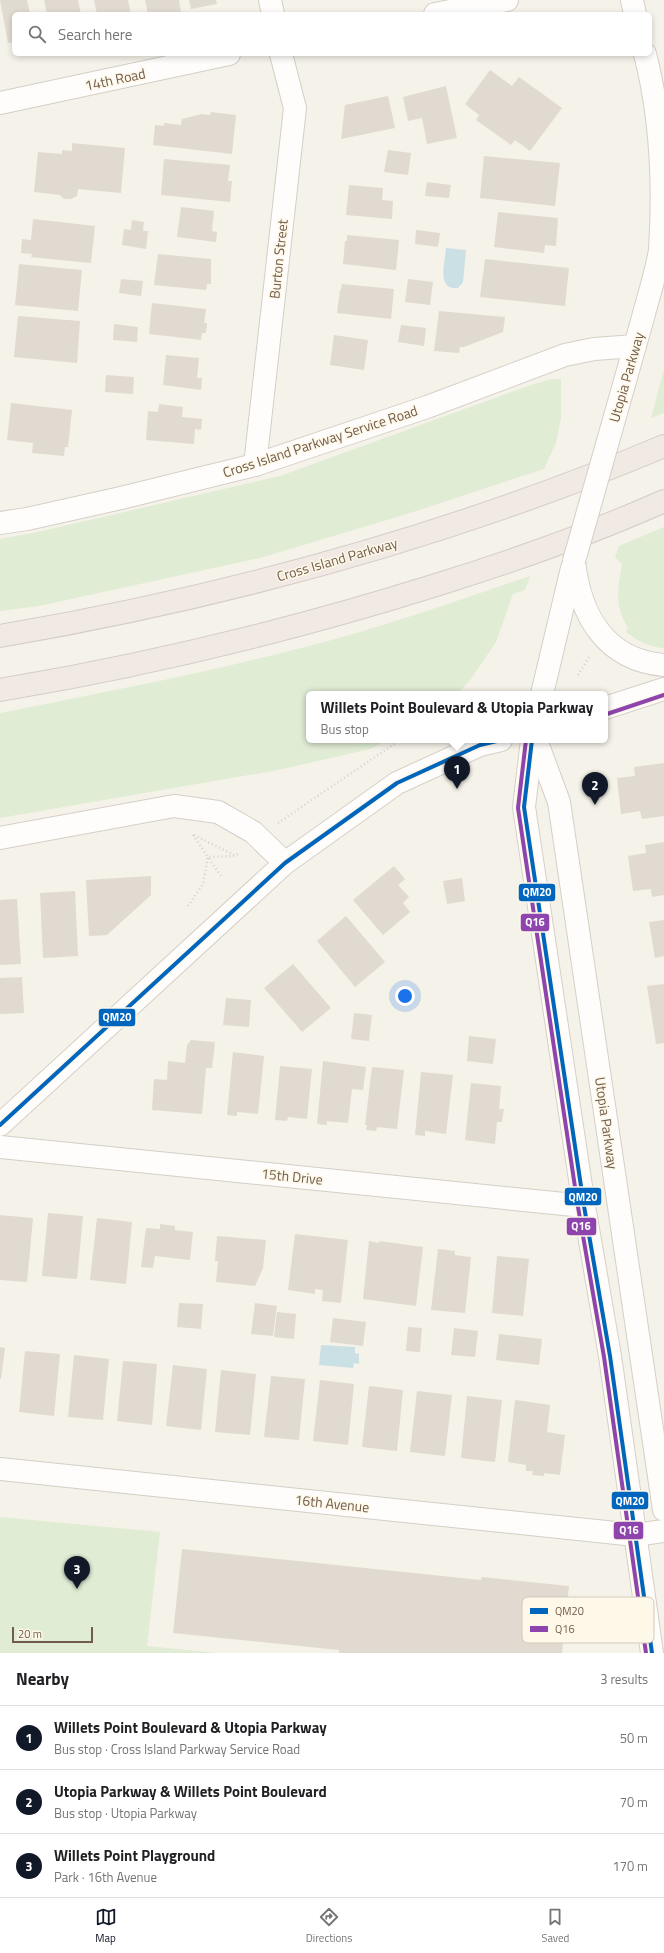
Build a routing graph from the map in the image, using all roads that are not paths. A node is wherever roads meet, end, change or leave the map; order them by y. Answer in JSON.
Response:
{"nodes":[{"id":1,"x":270,"y":0,"type":"edge"},
{"id":2,"x":507,"y":0,"type":"edge"},
{"id":3,"x":632,"y":0,"type":"edge"},
{"id":4,"x":272,"y":12,"type":"edge"},
{"id":5,"x":445,"y":12,"type":"edge"},
{"id":6,"x":635,"y":12,"type":"edge"},
{"id":7,"x":220,"y":56,"type":"edge"},
{"id":8,"x":282,"y":56,"type":"edge"},
{"id":9,"x":645,"y":56,"type":"edge"},
{"id":10,"x":0,"y":103,"type":"edge"},
{"id":11,"x":635,"y":346,"type":"junction"},
{"id":12,"x":664,"y":446,"type":"edge"},
{"id":13,"x":255,"y":465,"type":"junction"},
{"id":14,"x":658,"y":504,"type":"edge"},
{"id":15,"x":0,"y":523,"type":"edge"},
{"id":16,"x":574,"y":561,"type":"junction"},
{"id":17,"x":0,"y":636,"type":"edge"},
{"id":18,"x":664,"y":665,"type":"edge"},
{"id":19,"x":664,"y":689,"type":"edge"},
{"id":20,"x":0,"y":690,"type":"edge"},
{"id":21,"x":543,"y":691,"type":"edge"},
{"id":22,"x":608,"y":707,"type":"edge"},
{"id":23,"x":488,"y":743,"type":"edge"},
{"id":24,"x":532,"y":743,"type":"edge"},
{"id":25,"x":537,"y":743,"type":"edge"},
{"id":26,"x":0,"y":838,"type":"edge"},
{"id":27,"x":285,"y":863,"type":"junction"},
{"id":28,"x":0,"y":1124,"type":"edge"},
{"id":29,"x":0,"y":1146,"type":"edge"},
{"id":30,"x":584,"y":1206,"type":"junction"},
{"id":31,"x":0,"y":1469,"type":"edge"},
{"id":32,"x":664,"y":1510,"type":"edge"},
{"id":33,"x":664,"y":1531,"type":"edge"},
{"id":34,"x":635,"y":1535,"type":"junction"},
{"id":35,"x":644,"y":1597,"type":"edge"},
{"id":36,"x":651,"y":1643,"type":"edge"},
{"id":37,"x":652,"y":1653,"type":"edge"}],
"edges":[{"from":1,"to":4,"type":"street"},
{"from":2,"to":5,"type":"street"},
{"from":3,"to":6,"type":"street"},
{"from":7,"to":10,"type":"street","name":"14th Road"},
{"from":8,"to":13,"type":"street","name":"Burton Street"},
{"from":9,"to":11,"type":"street","name":"Utopia Parkway"},
{"from":11,"to":13,"type":"street","name":"Cross Island Parkway Service Road"},
{"from":11,"to":16,"type":"street","name":"Utopia Parkway","bridge":true},
{"from":12,"to":17,"type":"highway","name":"Cross Island Parkway"},
{"from":13,"to":15,"type":"street","name":"Cross Island Parkway Service Road"},
{"from":14,"to":20,"type":"highway"},
{"from":16,"to":18,"type":"street"},
{"from":16,"to":21,"type":"street","name":"Utopia Parkway"},
{"from":19,"to":22,"type":"street"},
{"from":23,"to":27,"type":"street"},
{"from":24,"to":30,"type":"street"},
{"from":25,"to":32,"type":"street","name":"Utopia Parkway"},
{"from":26,"to":27,"type":"street"},
{"from":27,"to":28,"type":"street"},
{"from":29,"to":30,"type":"street","name":"15th Drive"},
{"from":30,"to":34,"type":"street"},
{"from":31,"to":34,"type":"street","name":"16th Avenue"},
{"from":33,"to":34,"type":"street","name":"16th Avenue"},
{"from":34,"to":35,"type":"street"},
{"from":36,"to":37,"type":"street"}]}
